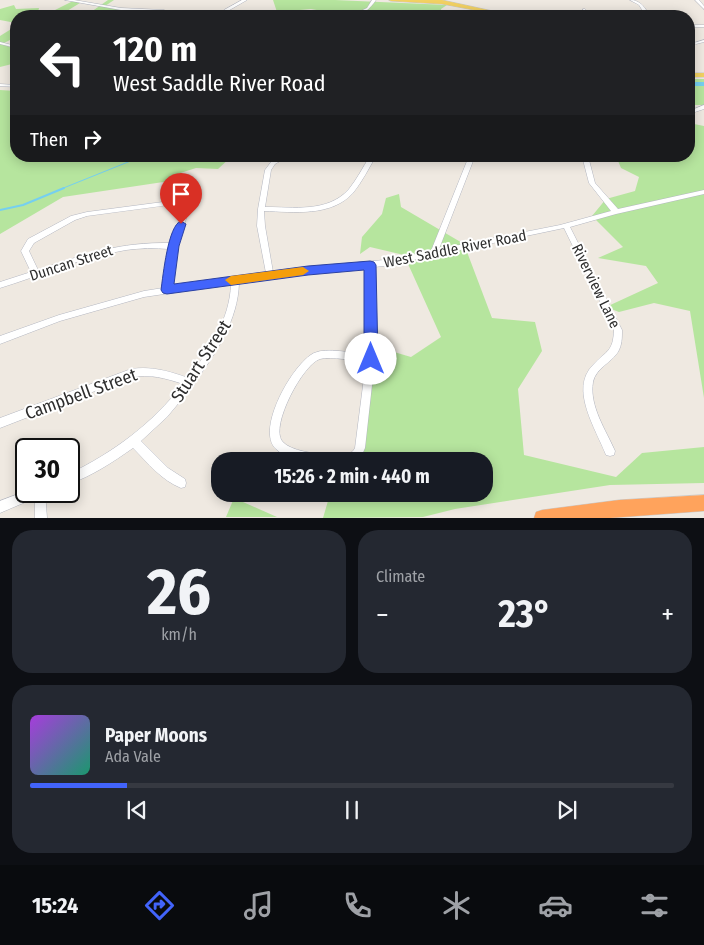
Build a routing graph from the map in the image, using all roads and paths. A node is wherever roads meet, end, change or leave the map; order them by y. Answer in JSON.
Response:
{"nodes":[{"id":1,"x":67,"y":0,"type":"edge"},
{"id":2,"x":245,"y":0,"type":"edge"},
{"id":3,"x":374,"y":0,"type":"edge"},
{"id":4,"x":391,"y":0,"type":"edge"},
{"id":5,"x":632,"y":0,"type":"edge"},
{"id":6,"x":697,"y":0,"type":"edge"},
{"id":7,"x":442,"y":1,"type":"edge"},
{"id":8,"x":704,"y":8,"type":"edge"},
{"id":9,"x":148,"y":10,"type":"edge"},
{"id":10,"x":227,"y":10,"type":"edge"},
{"id":11,"x":366,"y":10,"type":"edge"},
{"id":12,"x":485,"y":10,"type":"edge"},
{"id":13,"x":644,"y":10,"type":"edge"},
{"id":14,"x":704,"y":42,"type":"edge"},
{"id":15,"x":696,"y":43,"type":"dead end"},
{"id":16,"x":704,"y":107,"type":"edge"},
{"id":17,"x":695,"y":110,"type":"dead end"},
{"id":18,"x":275,"y":162,"type":"edge"},
{"id":19,"x":369,"y":162,"type":"edge"},
{"id":20,"x":470,"y":162,"type":"edge"},
{"id":21,"x":587,"y":162,"type":"edge"},
{"id":22,"x":704,"y":192,"type":"edge"},
{"id":23,"x":261,"y":209,"type":"junction"},
{"id":24,"x":616,"y":212,"type":"junction"},
{"id":25,"x":566,"y":226,"type":"junction"},
{"id":26,"x":173,"y":246,"type":"junction"},
{"id":27,"x":434,"y":253,"type":"junction"},
{"id":28,"x":370,"y":265,"type":"junction"},
{"id":29,"x":36,"y":274,"type":"junction"},
{"id":30,"x":270,"y":275,"type":"junction"},
{"id":31,"x":235,"y":280,"type":"junction"},
{"id":32,"x":0,"y":285,"type":"edge"},
{"id":33,"x":167,"y":290,"type":"junction"},
{"id":34,"x":0,"y":340,"type":"edge"},
{"id":35,"x":371,"y":359,"type":"junction"},
{"id":36,"x":190,"y":383,"type":"junction"},
{"id":37,"x":0,"y":423,"type":"edge"},
{"id":38,"x":134,"y":442,"type":"junction"},
{"id":39,"x":610,"y":451,"type":"dead end"},
{"id":40,"x":291,"y":452,"type":"edge"},
{"id":41,"x":358,"y":452,"type":"edge"},
{"id":42,"x":80,"y":473,"type":"edge"},
{"id":43,"x":181,"y":483,"type":"dead end"},
{"id":44,"x":15,"y":501,"type":"edge"},
{"id":45,"x":40,"y":503,"type":"edge"},
{"id":46,"x":704,"y":503,"type":"edge"},
{"id":47,"x":0,"y":507,"type":"edge"},
{"id":48,"x":41,"y":518,"type":"edge"},
{"id":49,"x":542,"y":518,"type":"edge"}],
"edges":[{"from":1,"to":9,"type":"street"},
{"from":2,"to":10,"type":"street"},
{"from":3,"to":11,"type":"street"},
{"from":4,"to":7,"type":"main road"},
{"from":5,"to":13,"type":"street"},
{"from":6,"to":8,"type":"street"},
{"from":7,"to":12,"type":"main road"},
{"from":14,"to":15,"type":"street"},
{"from":16,"to":17,"type":"street"},
{"from":18,"to":23,"type":"street"},
{"from":19,"to":23,"type":"street"},
{"from":20,"to":27,"type":"street"},
{"from":21,"to":24,"type":"street"},
{"from":22,"to":24,"type":"street","name":"West Saddle River Road"},
{"from":23,"to":30,"type":"street"},
{"from":24,"to":25,"type":"street","name":"West Saddle River Road"},
{"from":25,"to":27,"type":"street","name":"West Saddle River Road"},
{"from":25,"to":39,"type":"street","name":"Riverview Lane"},
{"from":26,"to":29,"type":"street","name":"Duncan Street"},
{"from":26,"to":29,"type":"street"},
{"from":26,"to":33,"type":"street"},
{"from":27,"to":28,"type":"street","name":"West Saddle River Road"},
{"from":28,"to":30,"type":"street","name":"West Saddle River Road"},
{"from":28,"to":35,"type":"street"},
{"from":29,"to":32,"type":"street","name":"Duncan Street"},
{"from":30,"to":31,"type":"street","name":"West Saddle River Road"},
{"from":31,"to":33,"type":"street","name":"West Saddle River Road"},
{"from":31,"to":36,"type":"street","name":"Stuart Street"},
{"from":33,"to":34,"type":"street","name":"West Saddle River Road"},
{"from":35,"to":40,"type":"street"},
{"from":35,"to":41,"type":"street"},
{"from":36,"to":37,"type":"street","name":"Campbell Street"},
{"from":36,"to":38,"type":"street","name":"Stuart Street"},
{"from":38,"to":42,"type":"street","name":"Stuart Street"},
{"from":38,"to":43,"type":"street"},
{"from":44,"to":47,"type":"street"},
{"from":45,"to":48,"type":"street"},
{"from":46,"to":49,"type":"highway"}]}
